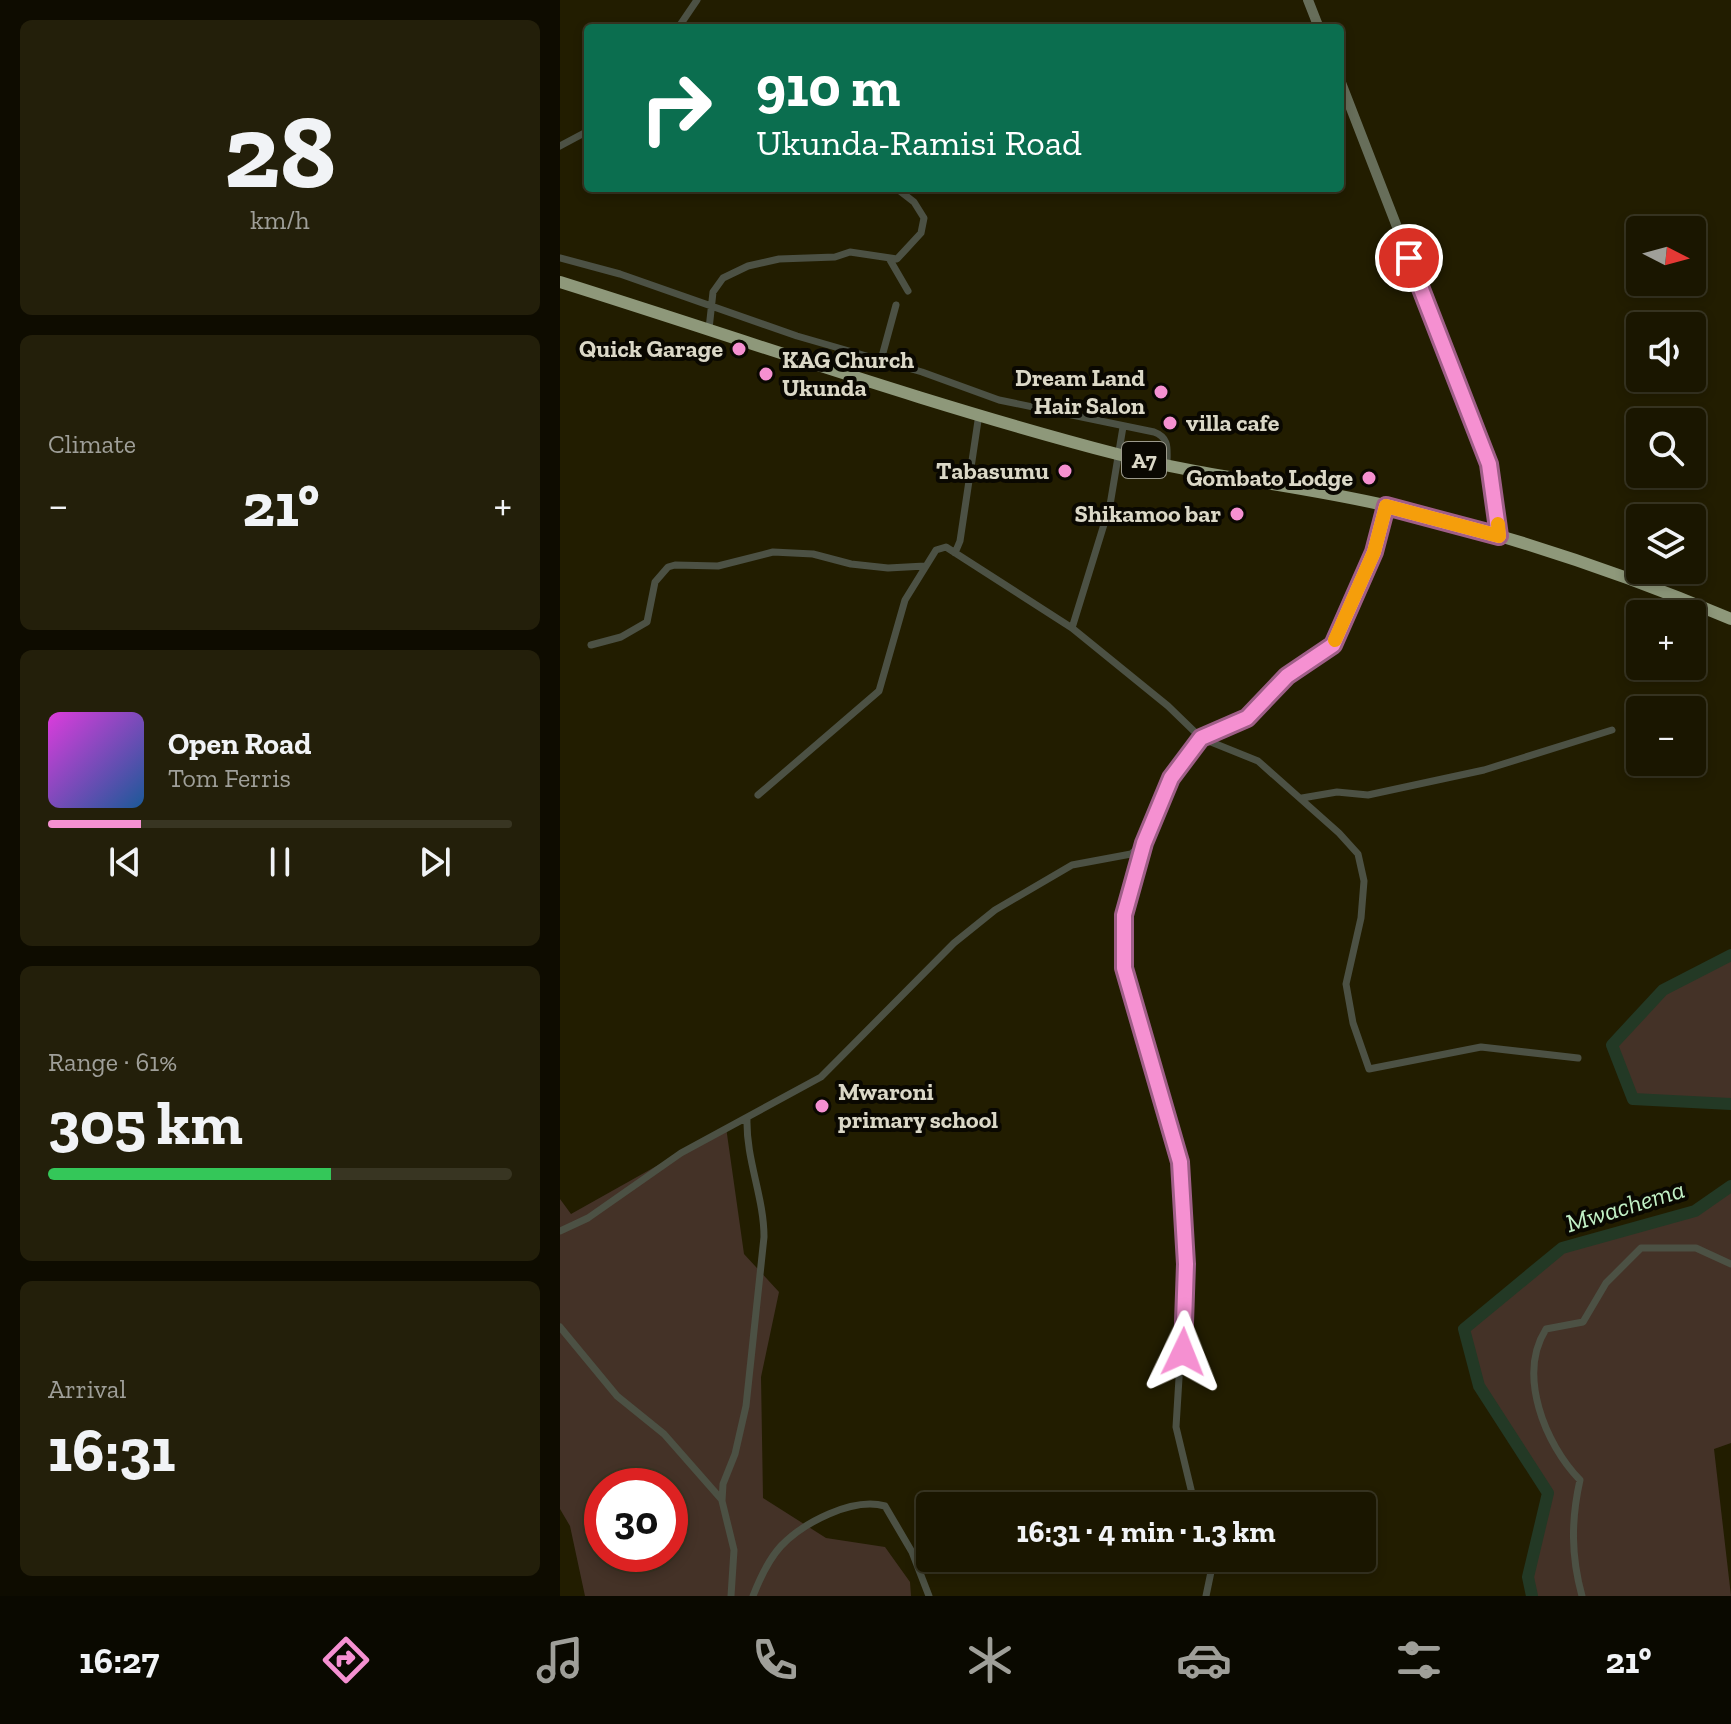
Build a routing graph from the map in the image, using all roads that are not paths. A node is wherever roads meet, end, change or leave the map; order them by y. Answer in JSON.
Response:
{"nodes":[{"id":1,"x":697,"y":0,"type":"edge"},
{"id":2,"x":1308,"y":0,"type":"edge"},
{"id":3,"x":681,"y":24,"type":"edge"},
{"id":4,"x":1317,"y":24,"type":"edge"},
{"id":5,"x":1344,"y":90,"type":"edge"},
{"id":6,"x":584,"y":133,"type":"edge"},
{"id":7,"x":560,"y":146,"type":"edge"},
{"id":8,"x":901,"y":192,"type":"edge"},
{"id":9,"x":560,"y":258,"type":"edge"},
{"id":10,"x":890,"y":260,"type":"junction"},
{"id":11,"x":560,"y":282,"type":"edge"},
{"id":12,"x":908,"y":291,"type":"dead end"},
{"id":13,"x":712,"y":305,"type":"junction"},
{"id":14,"x":896,"y":305,"type":"dead end"},
{"id":15,"x":709,"y":329,"type":"junction"},
{"id":16,"x":797,"y":336,"type":"junction"},
{"id":17,"x":789,"y":354,"type":"junction"},
{"id":18,"x":881,"y":360,"type":"junction"},
{"id":19,"x":979,"y":414,"type":"junction"},
{"id":20,"x":1123,"y":427,"type":"junction"},
{"id":21,"x":1119,"y":455,"type":"junction"},
{"id":22,"x":1167,"y":464,"type":"junction"},
{"id":23,"x":1386,"y":506,"type":"junction"},
{"id":24,"x":1499,"y":536,"type":"junction"},
{"id":25,"x":955,"y":553,"type":"junction"},
{"id":26,"x":925,"y":566,"type":"junction"},
{"id":27,"x":1731,"y":619,"type":"edge"},
{"id":28,"x":1072,"y":628,"type":"junction"},
{"id":29,"x":591,"y":645,"type":"dead end"},
{"id":30,"x":1612,"y":730,"type":"dead end"},
{"id":31,"x":1201,"y":738,"type":"junction"},
{"id":32,"x":758,"y":795,"type":"dead end"},
{"id":33,"x":1302,"y":798,"type":"junction"},
{"id":34,"x":1144,"y":843,"type":"junction"},
{"id":35,"x":1578,"y":1058,"type":"dead end"},
{"id":36,"x":747,"y":1119,"type":"junction"},
{"id":37,"x":560,"y":1231,"type":"edge"},
{"id":38,"x":1731,"y":1264,"type":"edge"},
{"id":39,"x":560,"y":1327,"type":"edge"},
{"id":40,"x":1192,"y":1492,"type":"edge"},
{"id":41,"x":722,"y":1501,"type":"junction"},
{"id":42,"x":1211,"y":1572,"type":"edge"},
{"id":43,"x":731,"y":1596,"type":"edge"},
{"id":44,"x":753,"y":1596,"type":"edge"},
{"id":45,"x":929,"y":1596,"type":"edge"},
{"id":46,"x":1206,"y":1596,"type":"edge"},
{"id":47,"x":1582,"y":1596,"type":"edge"}],
"edges":[{"from":1,"to":3,"type":"street"},
{"from":2,"to":4,"type":"street"},
{"from":5,"to":24,"type":"street"},
{"from":6,"to":7,"type":"street"},
{"from":8,"to":10,"type":"street"},
{"from":9,"to":13,"type":"street"},
{"from":10,"to":12,"type":"street"},
{"from":10,"to":13,"type":"street"},
{"from":11,"to":15,"type":"highway","number":"A7"},
{"from":13,"to":15,"type":"street"},
{"from":13,"to":16,"type":"street"},
{"from":14,"to":18,"type":"street"},
{"from":15,"to":17,"type":"highway","number":"A7"},
{"from":16,"to":17,"type":"street"},
{"from":16,"to":18,"type":"street"},
{"from":17,"to":19,"type":"highway","number":"A7"},
{"from":18,"to":20,"type":"street"},
{"from":19,"to":21,"type":"highway","number":"A7"},
{"from":19,"to":25,"type":"street"},
{"from":20,"to":21,"type":"street"},
{"from":20,"to":22,"type":"street"},
{"from":21,"to":22,"type":"highway","number":"A7"},
{"from":21,"to":28,"type":"street"},
{"from":22,"to":23,"type":"highway","number":"A7"},
{"from":23,"to":24,"type":"highway","number":"A7"},
{"from":23,"to":31,"type":"street"},
{"from":24,"to":27,"type":"highway","number":"A7"},
{"from":25,"to":26,"type":"street"},
{"from":25,"to":28,"type":"street"},
{"from":26,"to":29,"type":"street"},
{"from":26,"to":32,"type":"street"},
{"from":28,"to":31,"type":"street"},
{"from":30,"to":33,"type":"street"},
{"from":31,"to":33,"type":"street"},
{"from":31,"to":34,"type":"street"},
{"from":33,"to":35,"type":"street"},
{"from":34,"to":36,"type":"street"},
{"from":34,"to":40,"type":"street"},
{"from":36,"to":37,"type":"street"},
{"from":36,"to":41,"type":"street"},
{"from":38,"to":47,"type":"street"},
{"from":39,"to":41,"type":"street"},
{"from":41,"to":43,"type":"street"},
{"from":42,"to":46,"type":"street"},
{"from":44,"to":45,"type":"street"}]}
